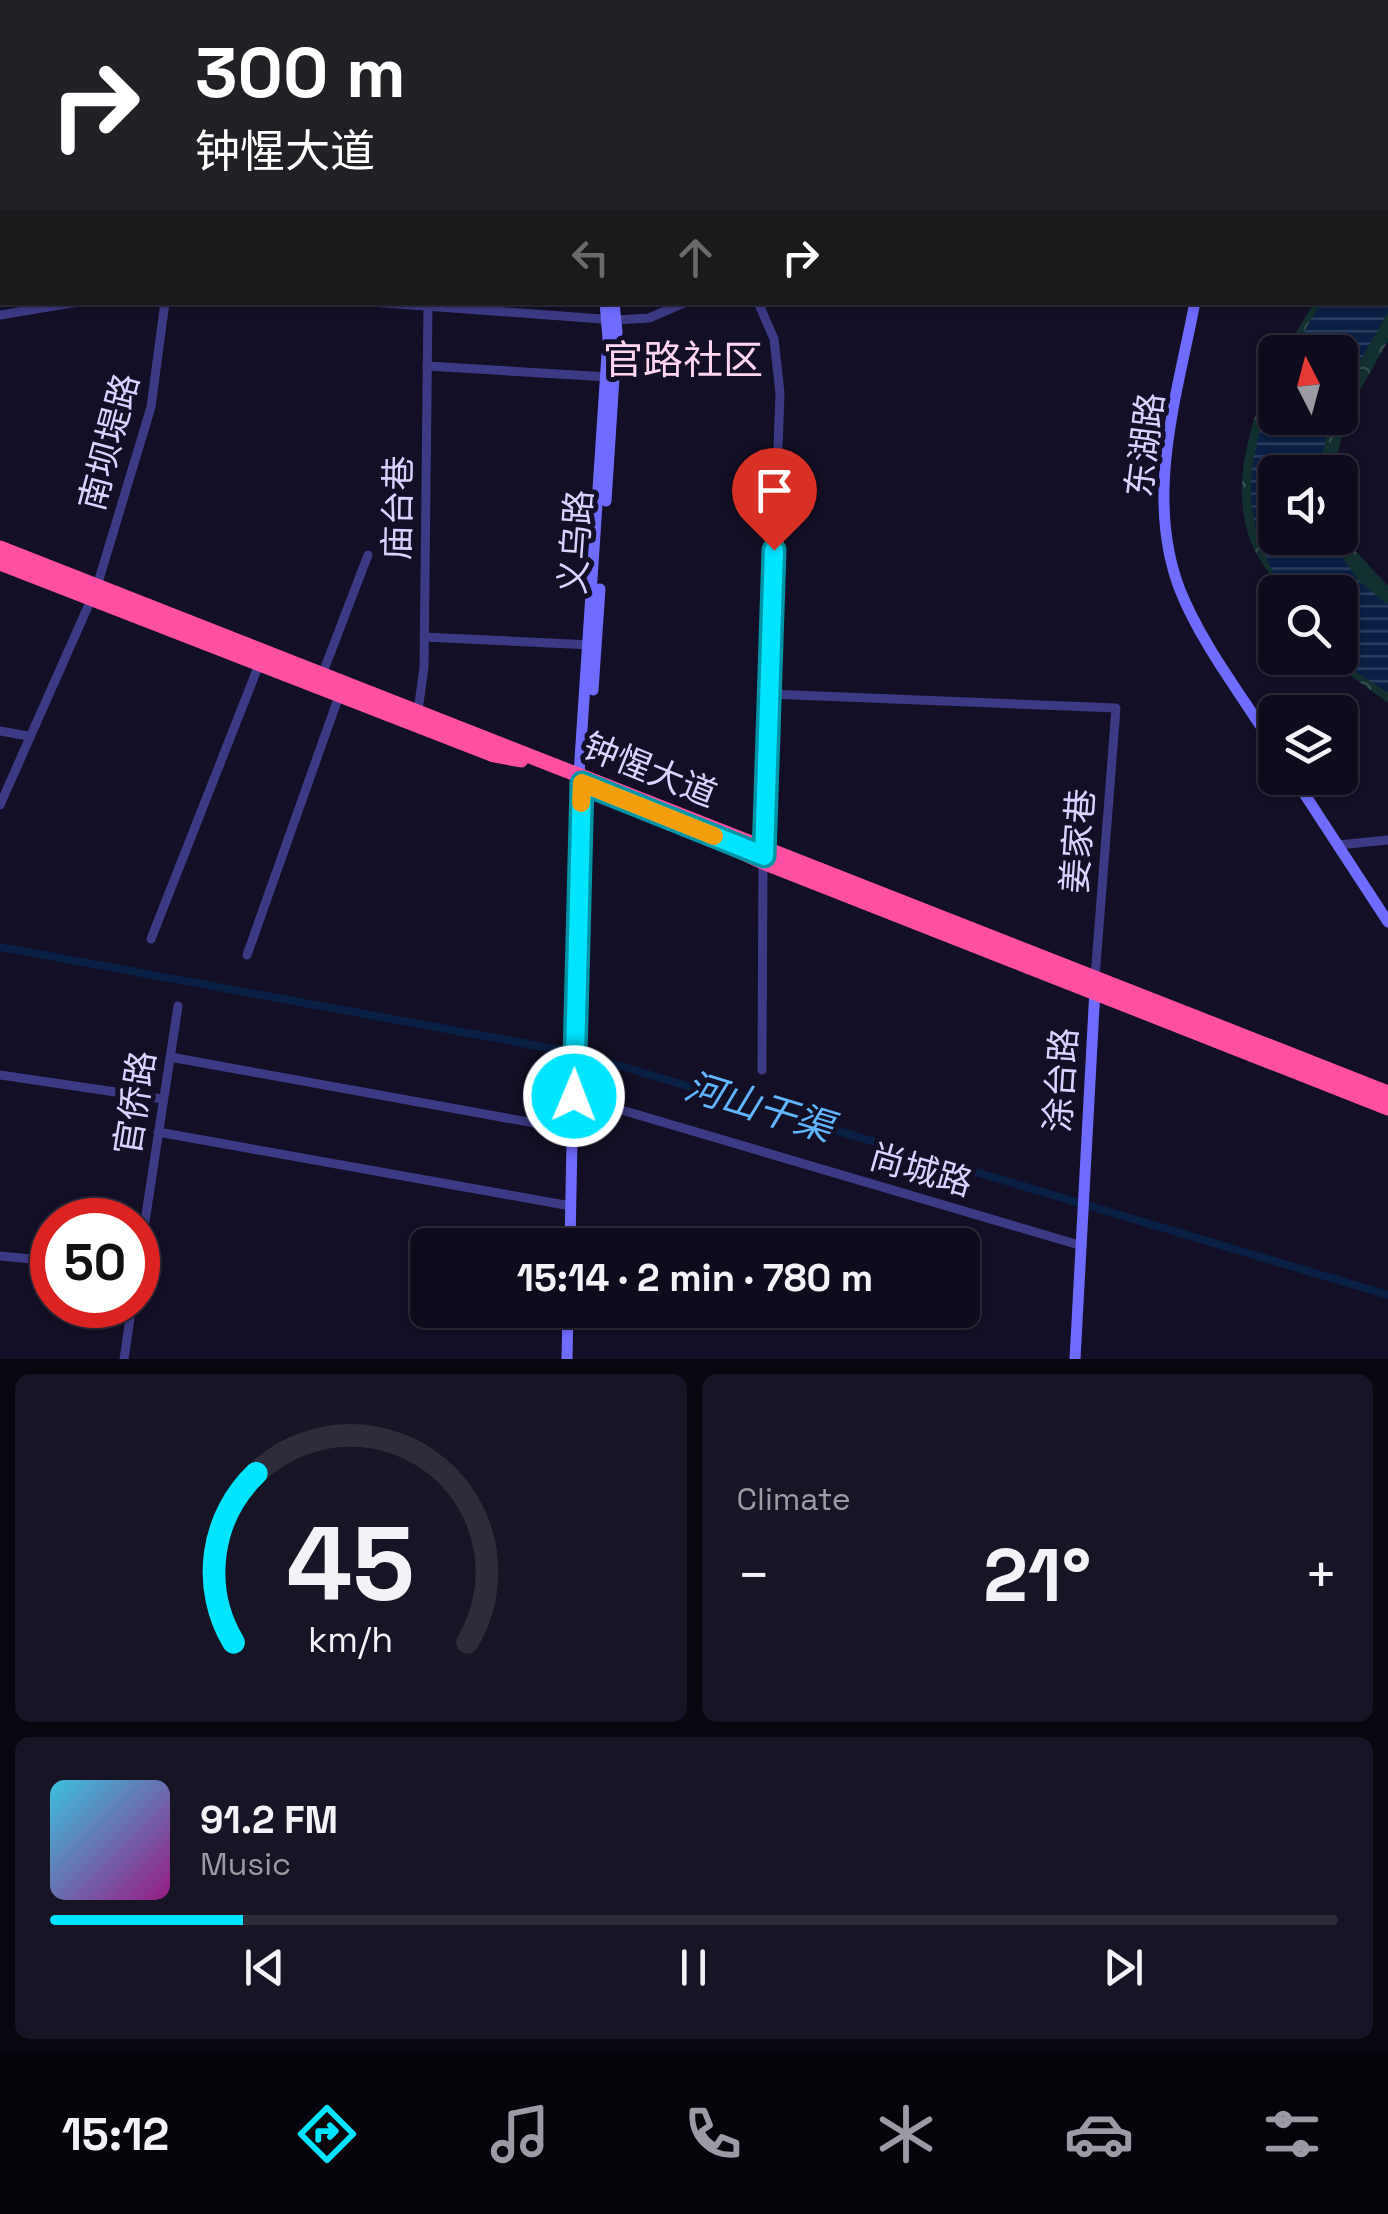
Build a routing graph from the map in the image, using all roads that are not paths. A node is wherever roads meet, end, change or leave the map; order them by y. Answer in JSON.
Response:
{"nodes":[{"id":1,"x":432,"y":0,"type":"edge"},
{"id":2,"x":444,"y":0,"type":"edge"},
{"id":3,"x":60,"y":305,"type":"edge"},
{"id":4,"x":165,"y":305,"type":"edge"},
{"id":5,"x":428,"y":305,"type":"edge"},
{"id":6,"x":440,"y":305,"type":"edge"},
{"id":7,"x":605,"y":305,"type":"edge"},
{"id":8,"x":614,"y":305,"type":"edge"},
{"id":9,"x":679,"y":305,"type":"edge"},
{"id":10,"x":759,"y":305,"type":"edge"},
{"id":11,"x":1196,"y":305,"type":"edge"},
{"id":12,"x":1196,"y":305,"type":"edge"},
{"id":13,"x":0,"y":315,"type":"edge"},
{"id":14,"x":612,"y":320,"type":"junction"},
{"id":15,"x":427,"y":366,"type":"junction"},
{"id":16,"x":610,"y":377,"type":"junction"},
{"id":17,"x":0,"y":545,"type":"edge"},
{"id":18,"x":368,"y":556,"type":"dead end"},
{"id":19,"x":0,"y":560,"type":"edge"},
{"id":20,"x":95,"y":590,"type":"junction"},
{"id":21,"x":424,"y":637,"type":"junction"},
{"id":22,"x":593,"y":645,"type":"junction"},
{"id":23,"x":260,"y":662,"type":"junction"},
{"id":24,"x":323,"y":672,"type":"junction"},
{"id":25,"x":340,"y":693,"type":"junction"},
{"id":26,"x":769,"y":694,"type":"junction"},
{"id":27,"x":418,"y":710,"type":"junction"},
{"id":28,"x":1258,"y":712,"type":"edge"},
{"id":29,"x":1258,"y":720,"type":"edge"},
{"id":30,"x":0,"y":731,"type":"edge"},
{"id":31,"x":28,"y":736,"type":"junction"},
{"id":32,"x":523,"y":756,"type":"junction"},
{"id":33,"x":582,"y":778,"type":"junction"},
{"id":34,"x":1308,"y":795,"type":"edge"},
{"id":35,"x":0,"y":805,"type":"edge"},
{"id":36,"x":1388,"y":840,"type":"edge"},
{"id":37,"x":1341,"y":845,"type":"junction"},
{"id":38,"x":764,"y":853,"type":"junction"},
{"id":39,"x":875,"y":896,"type":"junction"},
{"id":40,"x":1388,"y":913,"type":"edge"},
{"id":41,"x":1388,"y":922,"type":"edge"},
{"id":42,"x":151,"y":939,"type":"dead end"},
{"id":43,"x":247,"y":955,"type":"dead end"},
{"id":44,"x":1095,"y":982,"type":"junction"},
{"id":45,"x":178,"y":1006,"type":"dead end"},
{"id":46,"x":170,"y":1056,"type":"junction"},
{"id":47,"x":762,"y":1070,"type":"dead end"},
{"id":48,"x":0,"y":1075,"type":"edge"},
{"id":49,"x":1388,"y":1090,"type":"edge"},
{"id":50,"x":574,"y":1096,"type":"junction"},
{"id":51,"x":163,"y":1100,"type":"junction"},
{"id":52,"x":1388,"y":1104,"type":"edge"},
{"id":53,"x":573,"y":1130,"type":"junction"},
{"id":54,"x":158,"y":1132,"type":"junction"},
{"id":55,"x":148,"y":1198,"type":"edge"},
{"id":56,"x":571,"y":1206,"type":"junction"},
{"id":57,"x":570,"y":1228,"type":"edge"},
{"id":58,"x":1079,"y":1245,"type":"junction"},
{"id":59,"x":0,"y":1256,"type":"edge"},
{"id":60,"x":30,"y":1259,"type":"edge"},
{"id":61,"x":129,"y":1328,"type":"edge"},
{"id":62,"x":568,"y":1328,"type":"edge"},
{"id":63,"x":124,"y":1359,"type":"edge"},
{"id":64,"x":567,"y":1359,"type":"edge"},
{"id":65,"x":1075,"y":1359,"type":"edge"}],
"edges":[{"from":1,"to":2,"type":"street"},
{"from":3,"to":13,"type":"street"},
{"from":4,"to":20,"type":"street","name":"南坝堤路"},
{"from":5,"to":15,"type":"street","name":"庙台巷"},
{"from":6,"to":14,"type":"street"},
{"from":7,"to":14,"type":"main road","name":"义乌路"},
{"from":8,"to":14,"type":"main road","name":"义乌路"},
{"from":9,"to":14,"type":"street"},
{"from":10,"to":26,"type":"street"},
{"from":11,"to":28,"type":"main road","name":"东湖路"},
{"from":12,"to":29,"type":"main road","name":"东湖路"},
{"from":14,"to":16,"type":"main road","name":"义乌路"},
{"from":15,"to":16,"type":"street"},
{"from":15,"to":21,"type":"street","name":"庙台巷"},
{"from":16,"to":22,"type":"main road","name":"义乌路"},
{"from":17,"to":20,"type":"highway","name":"钟惺大道"},
{"from":18,"to":24,"type":"street"},
{"from":19,"to":20,"type":"highway","name":"钟惺大道"},
{"from":20,"to":23,"type":"highway","name":"钟惺大道"},
{"from":20,"to":24,"type":"highway","name":"钟惺大道"},
{"from":20,"to":31,"type":"street","name":"南坝堤路"},
{"from":21,"to":22,"type":"street"},
{"from":21,"to":27,"type":"street","name":"庙台巷"},
{"from":22,"to":33,"type":"main road","name":"义乌路"},
{"from":23,"to":25,"type":"highway","name":"钟惺大道"},
{"from":23,"to":42,"type":"street"},
{"from":24,"to":27,"type":"highway","name":"钟惺大道"},
{"from":25,"to":32,"type":"highway","name":"钟惺大道"},
{"from":25,"to":43,"type":"street"},
{"from":26,"to":38,"type":"street"},
{"from":26,"to":44,"type":"street","name":"姜家巷"},
{"from":27,"to":32,"type":"highway","name":"钟惺大道"},
{"from":30,"to":31,"type":"street"},
{"from":31,"to":35,"type":"street","name":"南坝堤路"},
{"from":32,"to":33,"type":"highway","name":"钟惺大道"},
{"from":33,"to":38,"type":"highway","name":"钟惺大道"},
{"from":33,"to":50,"type":"main road","name":"义乌路"},
{"from":34,"to":37,"type":"main road"},
{"from":36,"to":37,"type":"street"},
{"from":37,"to":40,"type":"main road"},
{"from":37,"to":41,"type":"main road"},
{"from":38,"to":39,"type":"highway","name":"钟惺大道"},
{"from":38,"to":47,"type":"street"},
{"from":39,"to":44,"type":"highway","name":"钟惺大道"},
{"from":39,"to":44,"type":"highway","name":"钟惺大道"},
{"from":44,"to":49,"type":"highway","name":"钟惺大道"},
{"from":44,"to":52,"type":"highway","name":"钟惺大道"},
{"from":44,"to":58,"type":"main road","name":"涂台路"},
{"from":45,"to":46,"type":"street","name":"官侨路"},
{"from":46,"to":51,"type":"street","name":"官侨路"},
{"from":46,"to":53,"type":"street"},
{"from":48,"to":51,"type":"street"},
{"from":50,"to":53,"type":"main road","name":"义乌路"},
{"from":50,"to":58,"type":"street","name":"尚城路"},
{"from":51,"to":54,"type":"street","name":"官侨路"},
{"from":53,"to":56,"type":"main road","name":"义乌路"},
{"from":54,"to":55,"type":"street","name":"官侨路"},
{"from":54,"to":56,"type":"street"},
{"from":56,"to":57,"type":"main road","name":"义乌路"},
{"from":58,"to":65,"type":"main road"},
{"from":59,"to":60,"type":"street"},
{"from":61,"to":63,"type":"street"},
{"from":62,"to":64,"type":"main road"}]}
